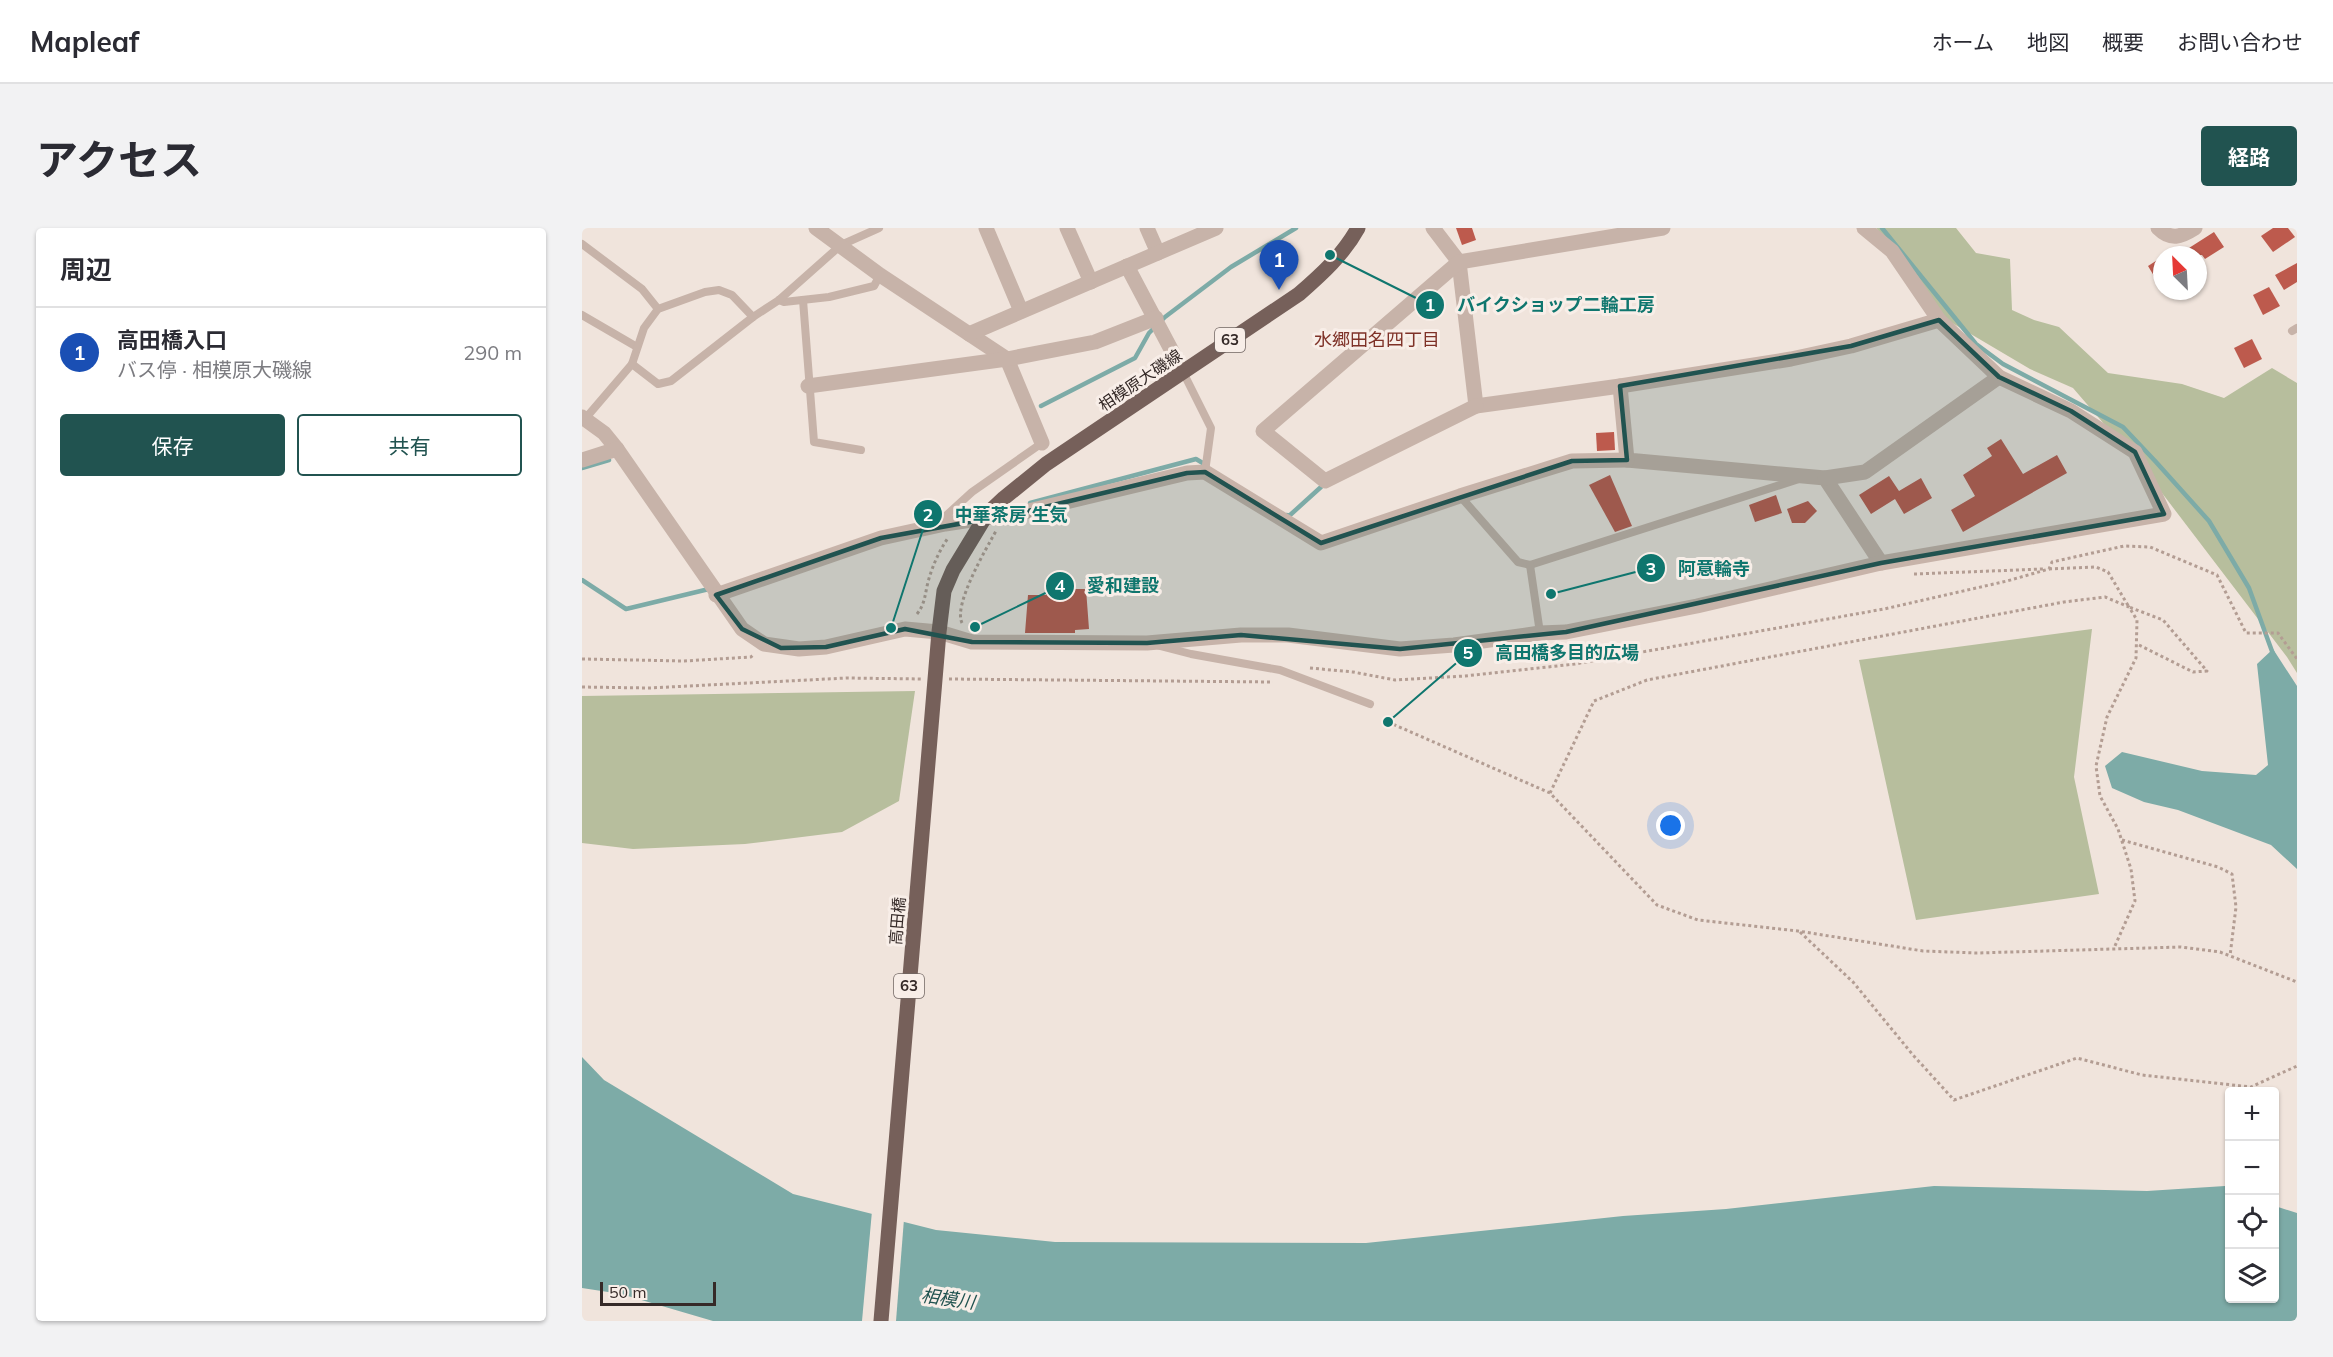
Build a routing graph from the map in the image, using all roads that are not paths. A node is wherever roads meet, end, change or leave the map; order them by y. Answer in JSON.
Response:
{"nodes":[{"id":1,"x":816,"y":228,"type":"edge"},
{"id":2,"x":879,"y":228,"type":"edge"},
{"id":3,"x":986,"y":228,"type":"edge"},
{"id":4,"x":1067,"y":228,"type":"edge"},
{"id":5,"x":1147,"y":228,"type":"edge"},
{"id":6,"x":1216,"y":228,"type":"edge"},
{"id":7,"x":1358,"y":228,"type":"edge"},
{"id":8,"x":1433,"y":228,"type":"edge"},
{"id":9,"x":1663,"y":228,"type":"edge"},
{"id":10,"x":1864,"y":228,"type":"edge"},
{"id":11,"x":2158,"y":228,"type":"edge"},
{"id":12,"x":2195,"y":228,"type":"edge"},
{"id":13,"x":582,"y":244,"type":"edge"},
{"id":14,"x":841,"y":245,"type":"junction"},
{"id":15,"x":1158,"y":253,"type":"junction"},
{"id":16,"x":1459,"y":262,"type":"junction"},
{"id":17,"x":1127,"y":266,"type":"junction"},
{"id":18,"x":880,"y":275,"type":"junction"},
{"id":19,"x":1091,"y":282,"type":"junction"},
{"id":20,"x":779,"y":300,"type":"junction"},
{"id":21,"x":803,"y":300,"type":"junction"},
{"id":22,"x":658,"y":309,"type":"junction"},
{"id":23,"x":1021,"y":310,"type":"junction"},
{"id":24,"x":582,"y":315,"type":"edge"},
{"id":25,"x":753,"y":317,"type":"junction"},
{"id":26,"x":1156,"y":318,"type":"junction"},
{"id":27,"x":1939,"y":320,"type":"junction"},
{"id":28,"x":969,"y":334,"type":"junction"},
{"id":29,"x":637,"y":347,"type":"junction"},
{"id":30,"x":1007,"y":359,"type":"junction"},
{"id":31,"x":632,"y":364,"type":"junction"},
{"id":32,"x":1183,"y":372,"type":"junction"},
{"id":33,"x":1999,"y":377,"type":"junction"},
{"id":34,"x":808,"y":386,"type":"junction"},
{"id":35,"x":1620,"y":387,"type":"junction"},
{"id":36,"x":1476,"y":406,"type":"junction"},
{"id":37,"x":583,"y":418,"type":"edge"},
{"id":38,"x":1042,"y":443,"type":"joint"},
{"id":39,"x":617,"y":449,"type":"junction"},
{"id":40,"x":861,"y":450,"type":"dead end"},
{"id":41,"x":582,"y":459,"type":"edge"},
{"id":42,"x":1627,"y":460,"type":"junction"},
{"id":43,"x":1207,"y":466,"type":"junction"},
{"id":44,"x":1806,"y":477,"type":"junction"},
{"id":45,"x":1825,"y":478,"type":"junction"},
{"id":46,"x":1460,"y":496,"type":"junction"},
{"id":47,"x":935,"y":526,"type":"junction"},
{"id":48,"x":1881,"y":563,"type":"junction"},
{"id":49,"x":1530,"y":565,"type":"junction"},
{"id":50,"x":716,"y":595,"type":"junction"},
{"id":51,"x":939,"y":632,"type":"junction"},
{"id":52,"x":1540,"y":633,"type":"junction"},
{"id":53,"x":1147,"y":643,"type":"junction"},
{"id":54,"x":1371,"y":704,"type":"dead end"},
{"id":55,"x":881,"y":1321,"type":"edge"}],
"edges":[{"from":1,"to":14,"type":"street"},
{"from":2,"to":14,"type":"lane"},
{"from":3,"to":23,"type":"street"},
{"from":4,"to":19,"type":"street"},
{"from":5,"to":15,"type":"street"},
{"from":6,"to":15,"type":"street"},
{"from":7,"to":32,"type":"main road","name":"相模原大磯線","number":"63"},
{"from":8,"to":16,"type":"street"},
{"from":9,"to":16,"type":"street"},
{"from":10,"to":27,"type":"street"},
{"from":11,"to":12,"type":"street"},
{"from":13,"to":22,"type":"lane"},
{"from":14,"to":18,"type":"street"},
{"from":14,"to":20,"type":"lane"},
{"from":15,"to":17,"type":"street"},
{"from":16,"to":36,"type":"street"},
{"from":16,"to":36,"type":"street"},
{"from":17,"to":19,"type":"street"},
{"from":17,"to":26,"type":"street"},
{"from":18,"to":21,"type":"lane"},
{"from":18,"to":28,"type":"street"},
{"from":19,"to":23,"type":"street"},
{"from":20,"to":21,"type":"lane"},
{"from":20,"to":25,"type":"lane"},
{"from":21,"to":34,"type":"lane"},
{"from":22,"to":25,"type":"lane"},
{"from":22,"to":29,"type":"lane"},
{"from":23,"to":28,"type":"street"},
{"from":24,"to":29,"type":"lane"},
{"from":25,"to":31,"type":"lane"},
{"from":26,"to":30,"type":"street"},
{"from":26,"to":32,"type":"street"},
{"from":27,"to":33,"type":"street"},
{"from":27,"to":35,"type":"street"},
{"from":28,"to":30,"type":"street"},
{"from":29,"to":31,"type":"lane"},
{"from":30,"to":34,"type":"street"},
{"from":30,"to":38,"type":"street"},
{"from":31,"to":37,"type":"lane"},
{"from":32,"to":43,"type":"lane"},
{"from":32,"to":51,"type":"main road","name":"相模原大磯線","number":"63"},
{"from":33,"to":45,"type":"street"},
{"from":33,"to":48,"type":"street"},
{"from":34,"to":40,"type":"lane"},
{"from":35,"to":36,"type":"street"},
{"from":35,"to":42,"type":"street"},
{"from":37,"to":39,"type":"street"},
{"from":38,"to":47,"type":"lane"},
{"from":39,"to":41,"type":"street"},
{"from":39,"to":50,"type":"street"},
{"from":42,"to":44,"type":"street"},
{"from":42,"to":46,"type":"street"},
{"from":43,"to":46,"type":"street"},
{"from":43,"to":47,"type":"street"},
{"from":44,"to":45,"type":"street"},
{"from":44,"to":49,"type":"lane"},
{"from":45,"to":48,"type":"street"},
{"from":46,"to":49,"type":"lane"},
{"from":47,"to":50,"type":"street"},
{"from":48,"to":52,"type":"street"},
{"from":49,"to":52,"type":"lane"},
{"from":50,"to":51,"type":"street"},
{"from":51,"to":53,"type":"street"},
{"from":51,"to":55,"type":"main road","name":"高田橋","number":"63"},
{"from":52,"to":53,"type":"street"},
{"from":53,"to":54,"type":"lane"}]}
